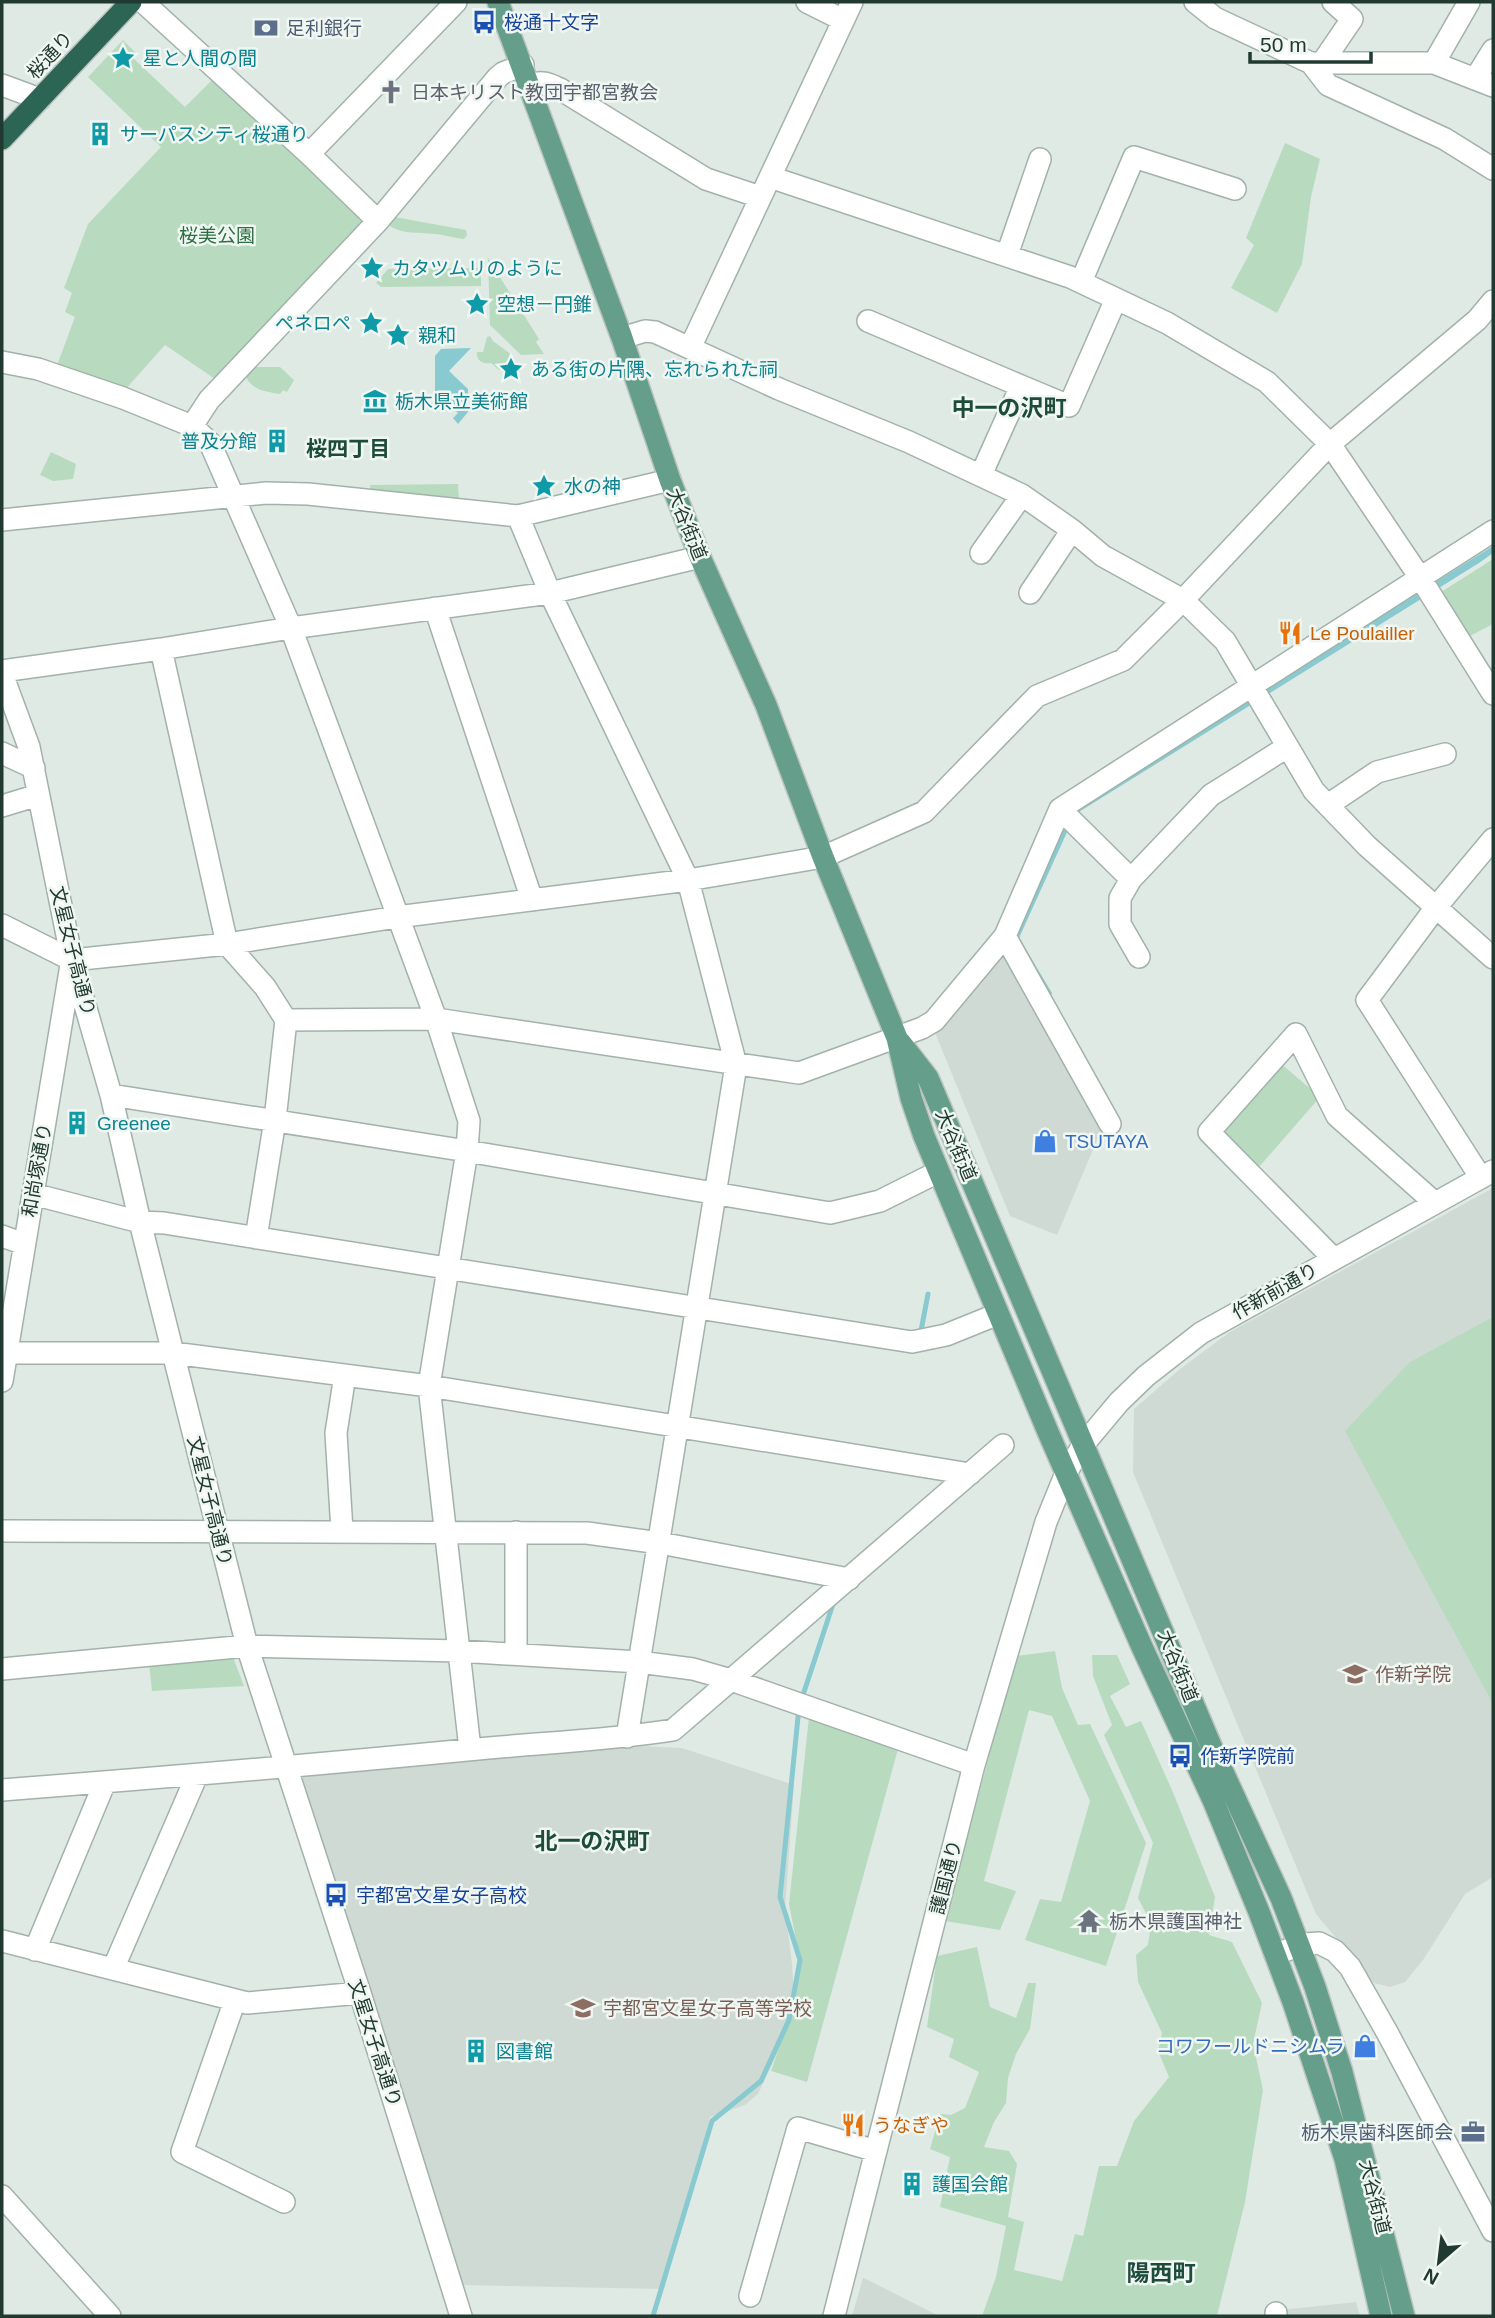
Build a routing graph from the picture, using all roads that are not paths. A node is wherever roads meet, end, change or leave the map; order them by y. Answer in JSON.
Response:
{"nodes":[{"id":1,"x":131,"y":2,"type":"edge"},
{"id":2,"x":143,"y":2,"type":"edge"},
{"id":3,"x":456,"y":2,"type":"edge"},
{"id":4,"x":498,"y":2,"type":"edge"},
{"id":5,"x":807,"y":2,"type":"edge"},
{"id":6,"x":1195,"y":2,"type":"edge"},
{"id":7,"x":1333,"y":2,"type":"edge"},
{"id":8,"x":1469,"y":2,"type":"edge"},
{"id":9,"x":848,"y":11,"type":"edge"},
{"id":10,"x":1493,"y":50,"type":"edge"},
{"id":11,"x":1316,"y":63,"type":"junction"},
{"id":12,"x":1434,"y":63,"type":"junction"},
{"id":13,"x":526,"y":75,"type":"junction"},
{"id":14,"x":1484,"y":82,"type":"edge"},
{"id":15,"x":2,"y":85,"type":"edge"},
{"id":16,"x":40,"y":99,"type":"junction"},
{"id":17,"x":2,"y":139,"type":"edge"},
{"id":18,"x":309,"y":154,"type":"junction"},
{"id":19,"x":1040,"y":159,"type":"dead end"},
{"id":20,"x":1493,"y":169,"type":"edge"},
{"id":21,"x":770,"y":177,"type":"junction"},
{"id":22,"x":1235,"y":189,"type":"dead end"},
{"id":23,"x":760,"y":197,"type":"junction"},
{"id":24,"x":378,"y":221,"type":"junction"},
{"id":25,"x":1007,"y":255,"type":"junction"},
{"id":26,"x":1081,"y":282,"type":"junction"},
{"id":27,"x":1116,"y":299,"type":"junction"},
{"id":28,"x":1493,"y":301,"type":"edge"},
{"id":29,"x":868,"y":321,"type":"dead end"},
{"id":30,"x":622,"y":338,"type":"junction"},
{"id":31,"x":690,"y":348,"type":"junction"},
{"id":32,"x":2,"y":362,"type":"edge"},
{"id":33,"x":1021,"y":386,"type":"junction"},
{"id":34,"x":192,"y":426,"type":"junction"},
{"id":35,"x":1330,"y":444,"type":"junction"},
{"id":36,"x":981,"y":475,"type":"junction"},
{"id":37,"x":670,"y":480,"type":"junction"},
{"id":38,"x":1022,"y":495,"type":"junction"},
{"id":39,"x":233,"y":497,"type":"junction"},
{"id":40,"x":518,"y":516,"type":"junction"},
{"id":41,"x":2,"y":520,"type":"edge"},
{"id":42,"x":1072,"y":530,"type":"junction"},
{"id":43,"x":1493,"y":531,"type":"edge"},
{"id":44,"x":981,"y":553,"type":"dead end"},
{"id":45,"x":700,"y":557,"type":"junction"},
{"id":46,"x":1421,"y":579,"type":"junction"},
{"id":47,"x":550,"y":593,"type":"junction"},
{"id":48,"x":1030,"y":593,"type":"dead end"},
{"id":49,"x":1183,"y":600,"type":"junction"},
{"id":50,"x":435,"y":608,"type":"junction"},
{"id":51,"x":290,"y":628,"type":"junction"},
{"id":52,"x":161,"y":649,"type":"junction"},
{"id":53,"x":2,"y":672,"type":"edge"},
{"id":54,"x":1251,"y":687,"type":"junction"},
{"id":55,"x":1493,"y":694,"type":"edge"},
{"id":56,"x":1287,"y":747,"type":"junction"},
{"id":57,"x":2,"y":753,"type":"edge"},
{"id":58,"x":1445,"y":754,"type":"dead end"},
{"id":59,"x":34,"y":768,"type":"junction"},
{"id":60,"x":38,"y":795,"type":"junction"},
{"id":61,"x":1328,"y":805,"type":"junction"},
{"id":62,"x":2,"y":806,"type":"edge"},
{"id":63,"x":1060,"y":809,"type":"junction"},
{"id":64,"x":1493,"y":839,"type":"edge"},
{"id":65,"x":823,"y":857,"type":"junction"},
{"id":66,"x":1131,"y":879,"type":"junction"},
{"id":67,"x":688,"y":880,"type":"junction"},
{"id":68,"x":532,"y":900,"type":"junction"},
{"id":69,"x":1437,"y":906,"type":"junction"},
{"id":70,"x":397,"y":917,"type":"junction"},
{"id":71,"x":2,"y":925,"type":"edge"},
{"id":72,"x":1005,"y":936,"type":"junction"},
{"id":73,"x":227,"y":944,"type":"junction"},
{"id":74,"x":1139,"y":957,"type":"dead end"},
{"id":75,"x":1493,"y":958,"type":"edge"},
{"id":76,"x":72,"y":960,"type":"junction"},
{"id":77,"x":436,"y":1019,"type":"junction"},
{"id":78,"x":286,"y":1020,"type":"junction"},
{"id":79,"x":897,"y":1038,"type":"junction"},
{"id":80,"x":736,"y":1065,"type":"junction"},
{"id":81,"x":111,"y":1095,"type":"junction"},
{"id":82,"x":275,"y":1120,"type":"junction"},
{"id":83,"x":1110,"y":1124,"type":"dead end"},
{"id":84,"x":467,"y":1151,"type":"junction"},
{"id":85,"x":938,"y":1171,"type":"junction"},
{"id":86,"x":1487,"y":1174,"type":"edge"},
{"id":87,"x":715,"y":1192,"type":"junction"},
{"id":88,"x":33,"y":1194,"type":"junction"},
{"id":89,"x":1435,"y":1203,"type":"junction"},
{"id":90,"x":140,"y":1222,"type":"junction"},
{"id":91,"x":2,"y":1236,"type":"edge"},
{"id":92,"x":256,"y":1237,"type":"junction"},
{"id":93,"x":24,"y":1244,"type":"junction"},
{"id":94,"x":1334,"y":1259,"type":"junction"},
{"id":95,"x":447,"y":1268,"type":"junction"},
{"id":96,"x":696,"y":1307,"type":"junction"},
{"id":97,"x":998,"y":1314,"type":"junction"},
{"id":98,"x":6,"y":1353,"type":"junction"},
{"id":99,"x":173,"y":1353,"type":"junction"},
{"id":100,"x":345,"y":1375,"type":"junction"},
{"id":101,"x":2,"y":1381,"type":"edge"},
{"id":102,"x":429,"y":1386,"type":"junction"},
{"id":103,"x":677,"y":1427,"type":"junction"},
{"id":104,"x":1003,"y":1445,"type":"dead end"},
{"id":105,"x":1083,"y":1446,"type":"junction"},
{"id":106,"x":1066,"y":1473,"type":"junction"},
{"id":107,"x":970,"y":1474,"type":"junction"},
{"id":108,"x":2,"y":1531,"type":"edge"},
{"id":109,"x":342,"y":1531,"type":"junction"},
{"id":110,"x":445,"y":1531,"type":"junction"},
{"id":111,"x":217,"y":1532,"type":"junction"},
{"id":112,"x":516,"y":1532,"type":"junction"},
{"id":113,"x":660,"y":1543,"type":"junction"},
{"id":114,"x":849,"y":1578,"type":"junction"},
{"id":115,"x":247,"y":1646,"type":"junction"},
{"id":116,"x":459,"y":1651,"type":"junction"},
{"id":117,"x":516,"y":1654,"type":"junction"},
{"id":118,"x":639,"y":1662,"type":"junction"},
{"id":119,"x":2,"y":1669,"type":"edge"},
{"id":120,"x":731,"y":1680,"type":"junction"},
{"id":121,"x":627,"y":1737,"type":"junction"},
{"id":122,"x":470,"y":1749,"type":"junction"},
{"id":123,"x":974,"y":1765,"type":"junction"},
{"id":124,"x":285,"y":1768,"type":"junction"},
{"id":125,"x":197,"y":1775,"type":"junction"},
{"id":126,"x":105,"y":1782,"type":"junction"},
{"id":127,"x":2,"y":1790,"type":"edge"},
{"id":128,"x":2,"y":1941,"type":"edge"},
{"id":129,"x":1299,"y":1945,"type":"junction"},
{"id":130,"x":34,"y":1950,"type":"junction"},
{"id":131,"x":1275,"y":1954,"type":"junction"},
{"id":132,"x":113,"y":1969,"type":"junction"},
{"id":133,"x":360,"y":1993,"type":"junction"},
{"id":134,"x":235,"y":2000,"type":"junction"},
{"id":135,"x":876,"y":2151,"type":"junction"},
{"id":136,"x":2,"y":2196,"type":"edge"},
{"id":137,"x":284,"y":2202,"type":"dead end"},
{"id":138,"x":1493,"y":2231,"type":"edge"},
{"id":139,"x":750,"y":2296,"type":"dead end"},
{"id":140,"x":110,"y":2316,"type":"edge"},
{"id":141,"x":461,"y":2316,"type":"edge"},
{"id":142,"x":834,"y":2316,"type":"edge"},
{"id":143,"x":1381,"y":2316,"type":"edge"},
{"id":144,"x":1404,"y":2316,"type":"edge"}],
"edges":[{"from":1,"to":16,"type":"highway","name":"桜通り"},
{"from":2,"to":18,"type":"street"},
{"from":3,"to":18,"type":"street"},
{"from":4,"to":13,"type":"main road","name":"大谷街道"},
{"from":5,"to":9,"type":"street"},
{"from":6,"to":11,"type":"street"},
{"from":7,"to":11,"type":"street"},
{"from":8,"to":12,"type":"street"},
{"from":9,"to":21,"type":"street"},
{"from":10,"to":14,"type":"street"},
{"from":11,"to":12,"type":"street"},
{"from":11,"to":20,"type":"street"},
{"from":12,"to":14,"type":"street"},
{"from":13,"to":23,"type":"street"},
{"from":13,"to":24,"type":"street"},
{"from":13,"to":30,"type":"main road","name":"大谷街道"},
{"from":15,"to":16,"type":"street"},
{"from":16,"to":17,"type":"highway","name":"桜通り"},
{"from":18,"to":24,"type":"street"},
{"from":19,"to":25,"type":"street"},
{"from":21,"to":23,"type":"street"},
{"from":21,"to":25,"type":"street"},
{"from":22,"to":26,"type":"street"},
{"from":23,"to":31,"type":"street"},
{"from":24,"to":34,"type":"street"},
{"from":25,"to":26,"type":"street"},
{"from":26,"to":27,"type":"street"},
{"from":27,"to":33,"type":"street"},
{"from":27,"to":35,"type":"street"},
{"from":28,"to":35,"type":"street"},
{"from":29,"to":33,"type":"street"},
{"from":30,"to":31,"type":"street"},
{"from":30,"to":37,"type":"main road","name":"大谷街道"},
{"from":31,"to":36,"type":"street"},
{"from":32,"to":34,"type":"street"},
{"from":33,"to":36,"type":"street"},
{"from":34,"to":39,"type":"street"},
{"from":35,"to":46,"type":"street"},
{"from":35,"to":49,"type":"street"},
{"from":36,"to":38,"type":"street"},
{"from":37,"to":40,"type":"street"},
{"from":37,"to":45,"type":"main road","name":"大谷街道"},
{"from":38,"to":42,"type":"street"},
{"from":38,"to":44,"type":"street"},
{"from":39,"to":40,"type":"street"},
{"from":39,"to":41,"type":"street"},
{"from":39,"to":51,"type":"street"},
{"from":40,"to":47,"type":"street"},
{"from":42,"to":48,"type":"street"},
{"from":42,"to":49,"type":"street"},
{"from":43,"to":46,"type":"street"},
{"from":45,"to":47,"type":"street"},
{"from":45,"to":65,"type":"main road","name":"大谷街道"},
{"from":46,"to":54,"type":"street"},
{"from":46,"to":55,"type":"street"},
{"from":47,"to":50,"type":"street"},
{"from":47,"to":67,"type":"street"},
{"from":49,"to":54,"type":"street"},
{"from":49,"to":65,"type":"street"},
{"from":50,"to":51,"type":"street"},
{"from":50,"to":68,"type":"street"},
{"from":51,"to":52,"type":"street"},
{"from":51,"to":70,"type":"street"},
{"from":52,"to":53,"type":"street"},
{"from":52,"to":73,"type":"street"},
{"from":53,"to":59,"type":"street","name":"文星女子高通り"},
{"from":54,"to":56,"type":"street"},
{"from":54,"to":63,"type":"street"},
{"from":56,"to":61,"type":"street"},
{"from":56,"to":66,"type":"street"},
{"from":57,"to":59,"type":"street"},
{"from":58,"to":61,"type":"street"},
{"from":59,"to":60,"type":"street","name":"文星女子高通り"},
{"from":60,"to":62,"type":"street"},
{"from":60,"to":76,"type":"street","name":"文星女子高通り"},
{"from":61,"to":69,"type":"street"},
{"from":63,"to":66,"type":"street"},
{"from":63,"to":72,"type":"street"},
{"from":64,"to":69,"type":"street"},
{"from":65,"to":67,"type":"street"},
{"from":65,"to":79,"type":"main road","name":"大谷街道"},
{"from":66,"to":74,"type":"street"},
{"from":67,"to":68,"type":"street"},
{"from":67,"to":80,"type":"street"},
{"from":68,"to":70,"type":"street"},
{"from":69,"to":75,"type":"street"},
{"from":69,"to":86,"type":"street"},
{"from":70,"to":73,"type":"street"},
{"from":70,"to":77,"type":"street"},
{"from":71,"to":76,"type":"street"},
{"from":72,"to":79,"type":"street"},
{"from":72,"to":83,"type":"street"},
{"from":73,"to":76,"type":"street"},
{"from":73,"to":78,"type":"street"},
{"from":76,"to":81,"type":"street","name":"文星女子高通り"},
{"from":76,"to":88,"type":"street","name":"和尚塚通り"},
{"from":77,"to":78,"type":"street"},
{"from":77,"to":80,"type":"street"},
{"from":77,"to":84,"type":"street"},
{"from":78,"to":82,"type":"street"},
{"from":79,"to":80,"type":"street"},
{"from":79,"to":85,"type":"main road","name":"大谷街道"},
{"from":79,"to":105,"type":"main road","name":"大谷街道"},
{"from":80,"to":87,"type":"street"},
{"from":81,"to":82,"type":"street"},
{"from":81,"to":90,"type":"street","name":"文星女子高通り"},
{"from":82,"to":84,"type":"street"},
{"from":82,"to":92,"type":"street"},
{"from":84,"to":87,"type":"street"},
{"from":84,"to":95,"type":"street"},
{"from":85,"to":87,"type":"street"},
{"from":85,"to":97,"type":"main road","name":"大谷街道"},
{"from":86,"to":89,"type":"street","name":"作新前通り"},
{"from":87,"to":96,"type":"street"},
{"from":88,"to":90,"type":"street"},
{"from":88,"to":93,"type":"street","name":"和尚塚通り"},
{"from":89,"to":94,"type":"street","name":"作新前通り"},
{"from":89,"to":94,"type":"street"},
{"from":90,"to":92,"type":"street"},
{"from":90,"to":99,"type":"street","name":"文星女子高通り"},
{"from":91,"to":93,"type":"street"},
{"from":92,"to":95,"type":"street"},
{"from":93,"to":98,"type":"street","name":"和尚塚通り"},
{"from":94,"to":105,"type":"street","name":"作新前通り"},
{"from":95,"to":96,"type":"street"},
{"from":95,"to":102,"type":"street"},
{"from":96,"to":97,"type":"street"},
{"from":96,"to":103,"type":"street"},
{"from":97,"to":106,"type":"main road","name":"大谷街道"},
{"from":98,"to":99,"type":"street"},
{"from":98,"to":101,"type":"street","name":"和尚塚通り"},
{"from":99,"to":100,"type":"street"},
{"from":99,"to":111,"type":"street","name":"文星女子高通り"},
{"from":100,"to":102,"type":"street"},
{"from":100,"to":109,"type":"street"},
{"from":102,"to":103,"type":"street"},
{"from":102,"to":110,"type":"street"},
{"from":103,"to":107,"type":"street"},
{"from":103,"to":113,"type":"street"},
{"from":104,"to":107,"type":"street"},
{"from":105,"to":106,"type":"street","name":"護国通り"},
{"from":105,"to":129,"type":"main road","name":"大谷街道"},
{"from":106,"to":123,"type":"street","name":"護国通り"},
{"from":106,"to":131,"type":"main road","name":"大谷街道"},
{"from":107,"to":114,"type":"street"},
{"from":108,"to":111,"type":"street"},
{"from":109,"to":110,"type":"street"},
{"from":109,"to":111,"type":"street"},
{"from":110,"to":112,"type":"street"},
{"from":110,"to":116,"type":"street"},
{"from":111,"to":115,"type":"street","name":"文星女子高通り"},
{"from":112,"to":113,"type":"street"},
{"from":112,"to":117,"type":"street"},
{"from":113,"to":114,"type":"street"},
{"from":113,"to":118,"type":"street"},
{"from":114,"to":120,"type":"street"},
{"from":115,"to":116,"type":"street"},
{"from":115,"to":119,"type":"street"},
{"from":115,"to":124,"type":"street","name":"文星女子高通り"},
{"from":116,"to":117,"type":"street"},
{"from":116,"to":122,"type":"street"},
{"from":117,"to":118,"type":"street"},
{"from":118,"to":120,"type":"street"},
{"from":118,"to":121,"type":"street"},
{"from":120,"to":121,"type":"street"},
{"from":120,"to":123,"type":"street"},
{"from":121,"to":122,"type":"street"},
{"from":122,"to":124,"type":"street"},
{"from":123,"to":135,"type":"street","name":"護国通り"},
{"from":124,"to":125,"type":"street"},
{"from":124,"to":133,"type":"street","name":"文星女子高通り"},
{"from":125,"to":126,"type":"street"},
{"from":125,"to":132,"type":"street"},
{"from":126,"to":127,"type":"street"},
{"from":126,"to":130,"type":"street"},
{"from":128,"to":130,"type":"street"},
{"from":129,"to":131,"type":"street"},
{"from":129,"to":138,"type":"street"},
{"from":129,"to":144,"type":"main road","name":"大谷街道"},
{"from":130,"to":132,"type":"street"},
{"from":131,"to":143,"type":"main road","name":"大谷街道"},
{"from":132,"to":134,"type":"street"},
{"from":133,"to":134,"type":"street"},
{"from":133,"to":141,"type":"street","name":"文星女子高通り"},
{"from":134,"to":137,"type":"street"},
{"from":135,"to":139,"type":"street"},
{"from":135,"to":142,"type":"street","name":"護国通り"},
{"from":136,"to":140,"type":"street"}]}
